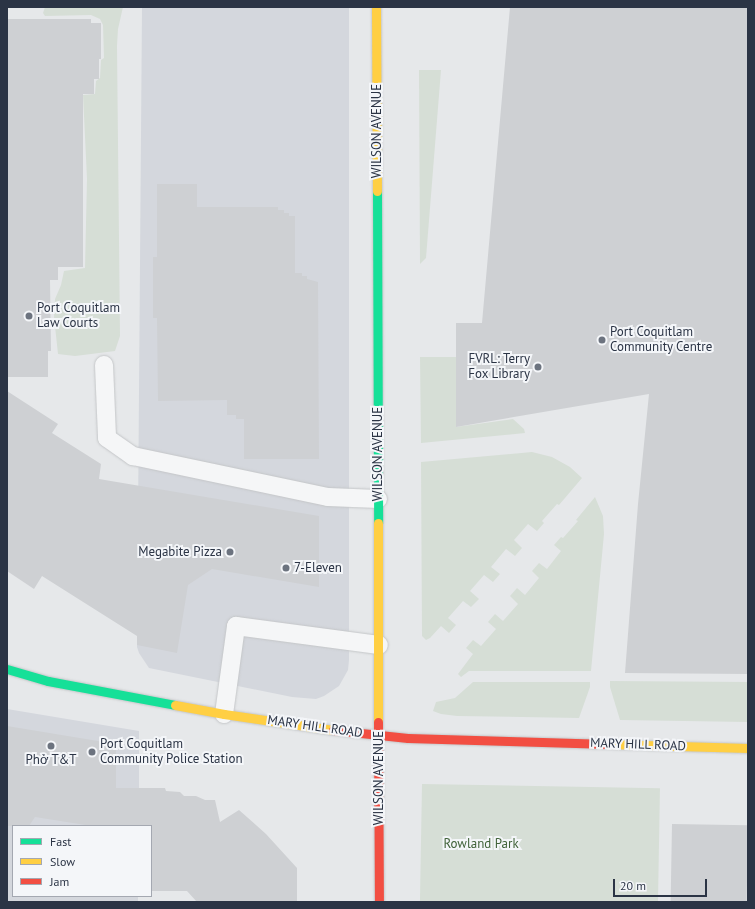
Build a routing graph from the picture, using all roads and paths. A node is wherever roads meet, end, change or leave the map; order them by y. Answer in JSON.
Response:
{"nodes":[{"id":1,"x":376,"y":7,"type":"edge"},
{"id":2,"x":104,"y":365,"type":"dead end"},
{"id":3,"x":378,"y":499,"type":"junction"},
{"id":4,"x":379,"y":645,"type":"junction"},
{"id":5,"x":7,"y":669,"type":"edge"},
{"id":6,"x":224,"y":714,"type":"junction"},
{"id":7,"x":379,"y":736,"type":"junction"},
{"id":8,"x":748,"y":748,"type":"edge"},
{"id":9,"x":379,"y":902,"type":"edge"}],
"edges":[{"from":1,"to":3,"type":"street","name":"WILSON AVENUE"},
{"from":2,"to":3,"type":"lane"},
{"from":3,"to":4,"type":"street","name":"WILSON AVENUE"},
{"from":4,"to":6,"type":"lane"},
{"from":4,"to":7,"type":"street","name":"WILSON AVENUE"},
{"from":5,"to":6,"type":"street","name":"MARY HILL ROAD"},
{"from":6,"to":7,"type":"street","name":"MARY HILL ROAD"},
{"from":7,"to":8,"type":"street","name":"MARY HILL ROAD"},
{"from":7,"to":9,"type":"street","name":"WILSON AVENUE"}]}
